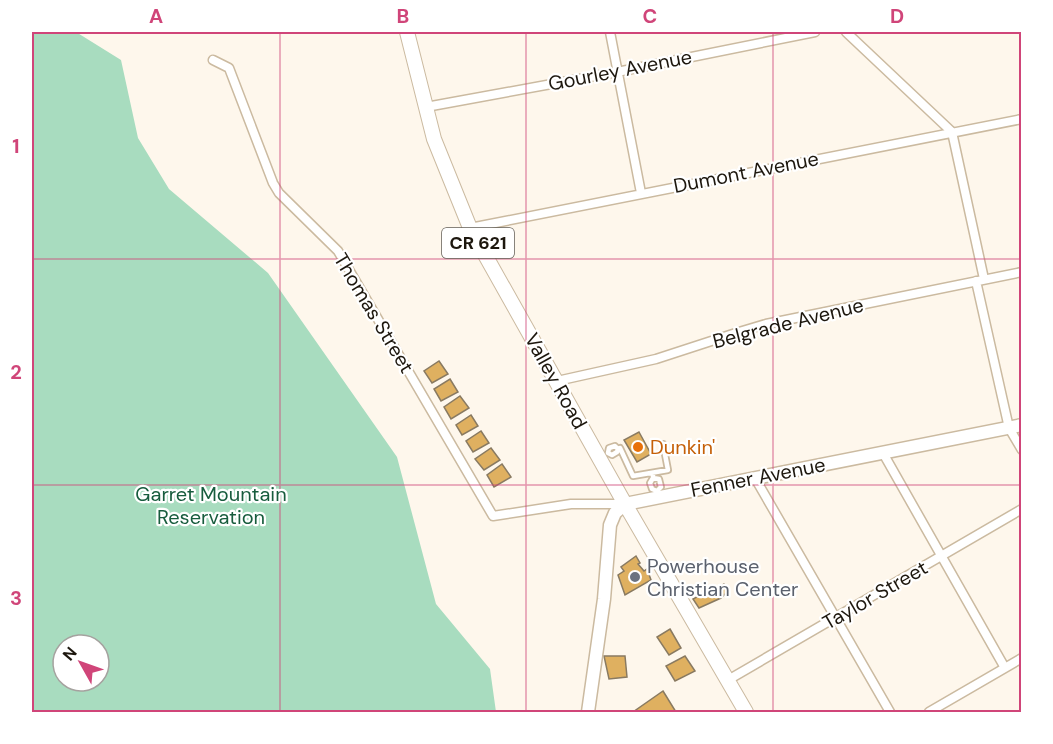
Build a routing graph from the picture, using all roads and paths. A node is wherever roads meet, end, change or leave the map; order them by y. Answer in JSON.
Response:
{"nodes":[{"id":1,"x":407,"y":32,"type":"edge"},
{"id":2,"x":610,"y":32,"type":"edge"},
{"id":3,"x":815,"y":32,"type":"edge"},
{"id":4,"x":846,"y":32,"type":"edge"},
{"id":5,"x":213,"y":60,"type":"dead end"},
{"id":6,"x":617,"y":72,"type":"junction"},
{"id":7,"x":426,"y":107,"type":"junction"},
{"id":8,"x":1022,"y":119,"type":"edge"},
{"id":9,"x":952,"y":132,"type":"junction"},
{"id":10,"x":641,"y":193,"type":"junction"},
{"id":11,"x":471,"y":228,"type":"junction"},
{"id":12,"x":1022,"y":272,"type":"edge"},
{"id":13,"x":980,"y":280,"type":"junction"},
{"id":14,"x":556,"y":381,"type":"junction"},
{"id":15,"x":1015,"y":427,"type":"edge"},
{"id":16,"x":663,"y":444,"type":"dead end"},
{"id":17,"x":1022,"y":450,"type":"edge"},
{"id":18,"x":883,"y":453,"type":"junction"},
{"id":19,"x":603,"y":455,"type":"junction"},
{"id":20,"x":653,"y":475,"type":"junction"},
{"id":21,"x":755,"y":478,"type":"junction"},
{"id":22,"x":658,"y":494,"type":"junction"},
{"id":23,"x":625,"y":504,"type":"junction"},
{"id":24,"x":1022,"y":509,"type":"edge"},
{"id":25,"x":493,"y":516,"type":"joint"},
{"id":26,"x":941,"y":556,"type":"junction"},
{"id":27,"x":835,"y":618,"type":"junction"},
{"id":28,"x":1022,"y":658,"type":"edge"},
{"id":29,"x":1005,"y":668,"type":"junction"},
{"id":30,"x":728,"y":680,"type":"junction"},
{"id":31,"x":588,"y":712,"type":"edge"},
{"id":32,"x":746,"y":712,"type":"edge"},
{"id":33,"x":890,"y":712,"type":"edge"},
{"id":34,"x":929,"y":712,"type":"edge"}],
"edges":[{"from":1,"to":7,"type":"main road","name":"Valley Road","number":"CR 621"},
{"from":2,"to":6,"type":"street"},
{"from":3,"to":6,"type":"street","name":"Gourley Avenue"},
{"from":4,"to":9,"type":"street"},
{"from":5,"to":25,"type":"street","name":"Thomas Street"},
{"from":6,"to":7,"type":"street","name":"Gourley Avenue"},
{"from":6,"to":10,"type":"street"},
{"from":7,"to":11,"type":"main road","name":"Valley Road","number":"CR 621"},
{"from":8,"to":9,"type":"street","name":"Dumont Avenue"},
{"from":9,"to":10,"type":"street","name":"Dumont Avenue"},
{"from":9,"to":13,"type":"street"},
{"from":10,"to":11,"type":"street","name":"Dumont Avenue"},
{"from":11,"to":14,"type":"main road","name":"Valley Road","number":"CR 621"},
{"from":12,"to":13,"type":"street","name":"Belgrade Avenue"},
{"from":13,"to":14,"type":"street","name":"Belgrade Avenue"},
{"from":13,"to":15,"type":"street"},
{"from":14,"to":19,"type":"main road","name":"Valley Road","number":"CR 621"},
{"from":15,"to":17,"type":"street"},
{"from":15,"to":18,"type":"street","name":"Fenner Avenue"},
{"from":16,"to":20,"type":"lane"},
{"from":18,"to":21,"type":"street","name":"Fenner Avenue"},
{"from":18,"to":26,"type":"street"},
{"from":19,"to":20,"type":"lane"},
{"from":19,"to":23,"type":"main road","name":"Valley Road","number":"CR 621"},
{"from":20,"to":22,"type":"lane"},
{"from":21,"to":22,"type":"street","name":"Fenner Avenue"},
{"from":21,"to":27,"type":"street"},
{"from":22,"to":23,"type":"street","name":"Fenner Avenue"},
{"from":23,"to":25,"type":"street","name":"Fenner Avenue"},
{"from":23,"to":30,"type":"main road","name":"Valley Road","number":"CR 621"},
{"from":23,"to":31,"type":"street"},
{"from":24,"to":26,"type":"street","name":"Taylor Street"},
{"from":26,"to":27,"type":"street","name":"Taylor Street"},
{"from":26,"to":29,"type":"street"},
{"from":27,"to":30,"type":"street","name":"Taylor Street"},
{"from":27,"to":33,"type":"street"},
{"from":28,"to":29,"type":"street"},
{"from":29,"to":34,"type":"street"},
{"from":30,"to":32,"type":"main road","name":"Valley Road","number":"CR 621"}]}
